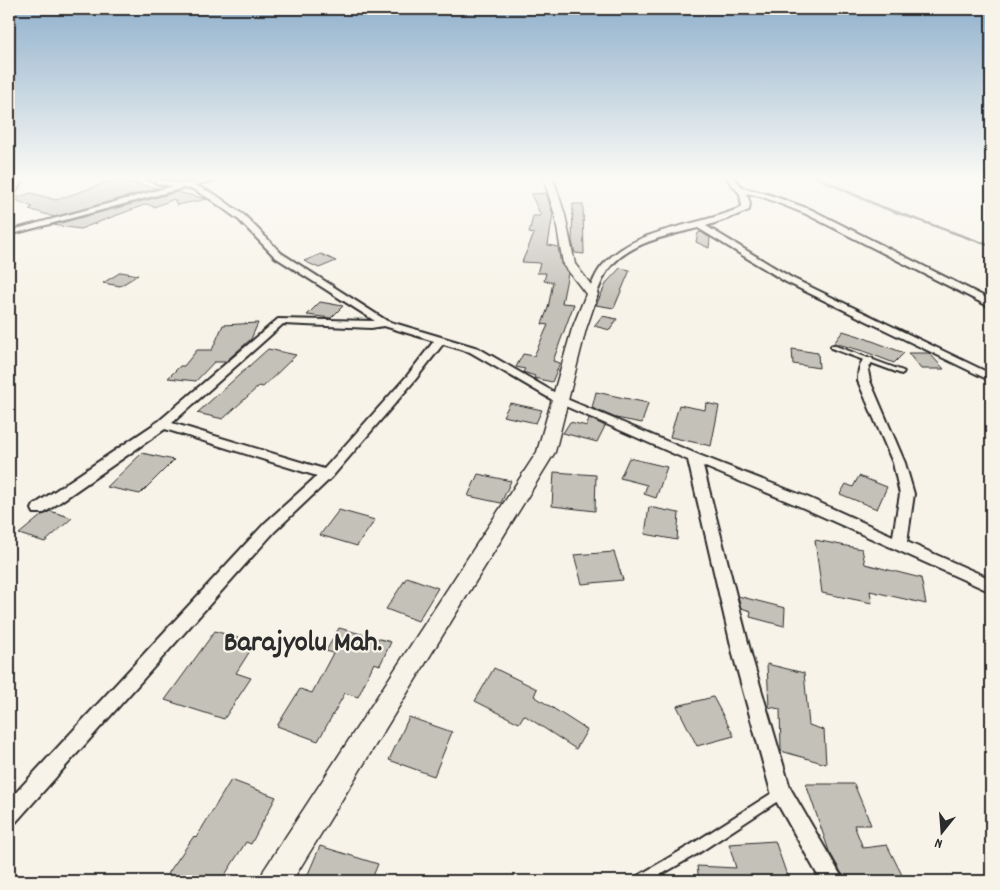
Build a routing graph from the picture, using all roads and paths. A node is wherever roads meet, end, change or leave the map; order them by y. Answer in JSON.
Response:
{"nodes":[{"id":1,"x":62,"y":219,"type":"edge"},
{"id":2,"x":243,"y":219,"type":"edge"},
{"id":3,"x":561,"y":219,"type":"edge"},
{"id":4,"x":720,"y":219,"type":"edge"},
{"id":5,"x":823,"y":219,"type":"edge"},
{"id":6,"x":698,"y":224,"type":"junction"},
{"id":7,"x":9,"y":233,"type":"edge"},
{"id":8,"x":592,"y":294,"type":"junction"},
{"id":9,"x":991,"y":304,"type":"edge"},
{"id":10,"x":384,"y":323,"type":"junction"},
{"id":11,"x":441,"y":339,"type":"junction"},
{"id":12,"x":833,"y":348,"type":"dead end"},
{"id":13,"x":868,"y":360,"type":"junction"},
{"id":14,"x":901,"y":372,"type":"dead end"},
{"id":15,"x":991,"y":378,"type":"edge"},
{"id":16,"x":560,"y":400,"type":"junction"},
{"id":17,"x":163,"y":424,"type":"junction"},
{"id":18,"x":694,"y":458,"type":"junction"},
{"id":19,"x":327,"y":474,"type":"junction"},
{"id":20,"x":40,"y":510,"type":"dead end"},
{"id":21,"x":899,"y":545,"type":"junction"},
{"id":22,"x":991,"y":586,"type":"edge"},
{"id":23,"x":781,"y":792,"type":"junction"},
{"id":24,"x":9,"y":815,"type":"edge"},
{"id":25,"x":275,"y":881,"type":"edge"},
{"id":26,"x":640,"y":881,"type":"edge"},
{"id":27,"x":833,"y":881,"type":"edge"}],
"edges":[{"from":1,"to":7,"type":"street"},
{"from":2,"to":10,"type":"street"},
{"from":3,"to":8,"type":"street"},
{"from":4,"to":6,"type":"street"},
{"from":5,"to":9,"type":"street"},
{"from":6,"to":8,"type":"street"},
{"from":6,"to":15,"type":"street"},
{"from":8,"to":16,"type":"street"},
{"from":10,"to":11,"type":"street"},
{"from":10,"to":17,"type":"street"},
{"from":11,"to":16,"type":"street"},
{"from":11,"to":19,"type":"street"},
{"from":12,"to":13,"type":"lane"},
{"from":13,"to":14,"type":"lane"},
{"from":13,"to":21,"type":"street"},
{"from":16,"to":18,"type":"street"},
{"from":16,"to":25,"type":"street"},
{"from":17,"to":19,"type":"street"},
{"from":17,"to":20,"type":"street"},
{"from":18,"to":21,"type":"street"},
{"from":18,"to":23,"type":"street"},
{"from":19,"to":24,"type":"street"},
{"from":21,"to":22,"type":"street"},
{"from":23,"to":26,"type":"lane"},
{"from":23,"to":27,"type":"street"}]}
